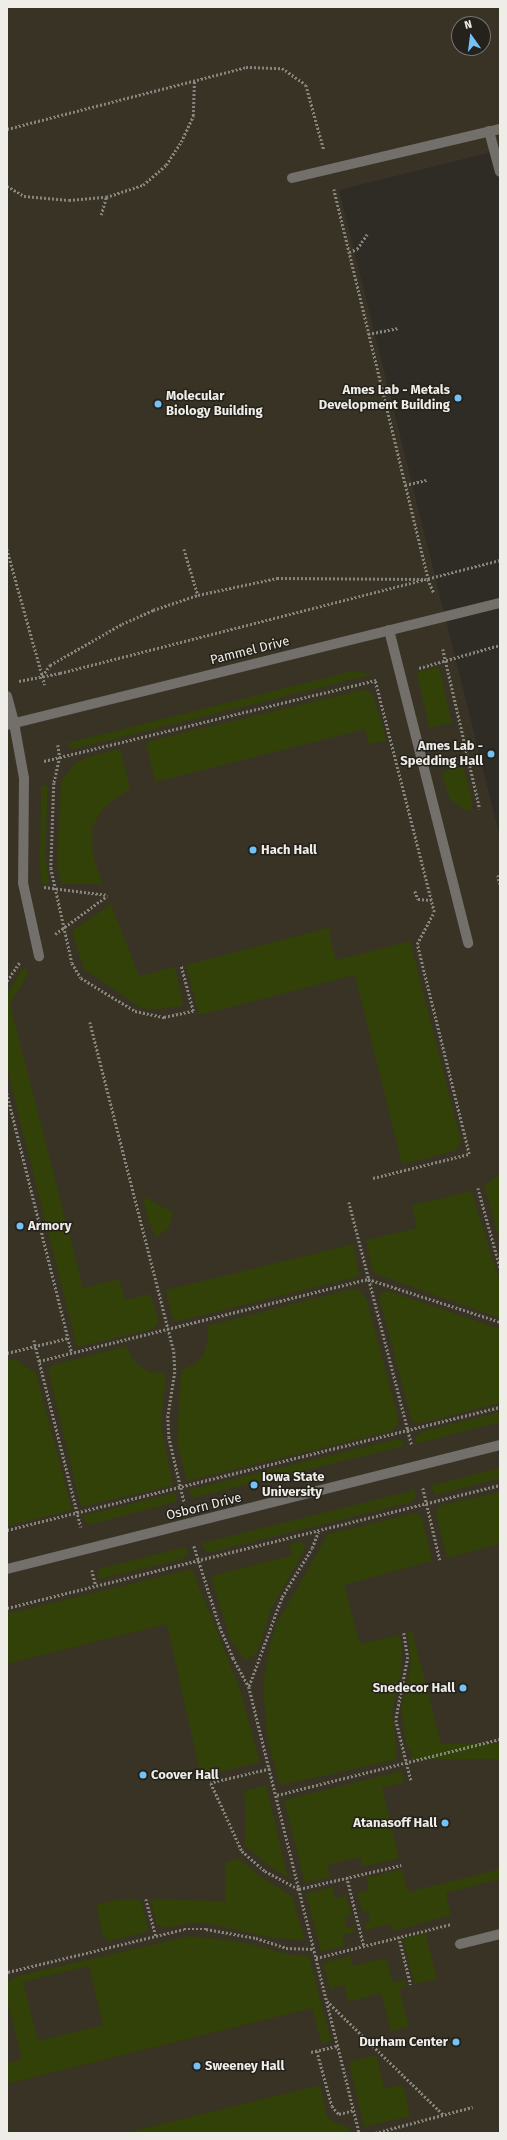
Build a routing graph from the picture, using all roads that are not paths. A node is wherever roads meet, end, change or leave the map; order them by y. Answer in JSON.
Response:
{"nodes":[{"id":1,"x":500,"y":129,"type":"edge"},
{"id":2,"x":489,"y":131,"type":"junction"},
{"id":3,"x":500,"y":172,"type":"edge"},
{"id":4,"x":292,"y":178,"type":"dead end"},
{"id":5,"x":500,"y":603,"type":"edge"},
{"id":6,"x":389,"y":630,"type":"junction"},
{"id":7,"x":7,"y":696,"type":"edge"},
{"id":8,"x":10,"y":724,"type":"edge"},
{"id":9,"x":468,"y":943,"type":"dead end"},
{"id":10,"x":39,"y":956,"type":"dead end"},
{"id":11,"x":500,"y":1446,"type":"edge"},
{"id":12,"x":7,"y":1569,"type":"edge"},
{"id":13,"x":500,"y":1934,"type":"edge"},
{"id":14,"x":460,"y":1944,"type":"dead end"}],
"edges":[{"from":1,"to":2,"type":"street"},
{"from":2,"to":3,"type":"street"},
{"from":2,"to":4,"type":"street"},
{"from":5,"to":6,"type":"street","name":"Pammel Drive"},
{"from":6,"to":8,"type":"street","name":"Pammel Drive"},
{"from":6,"to":9,"type":"street"},
{"from":7,"to":8,"type":"street"},
{"from":8,"to":10,"type":"street"},
{"from":11,"to":12,"type":"street","name":"Osborn Drive"},
{"from":13,"to":14,"type":"street"}]}
